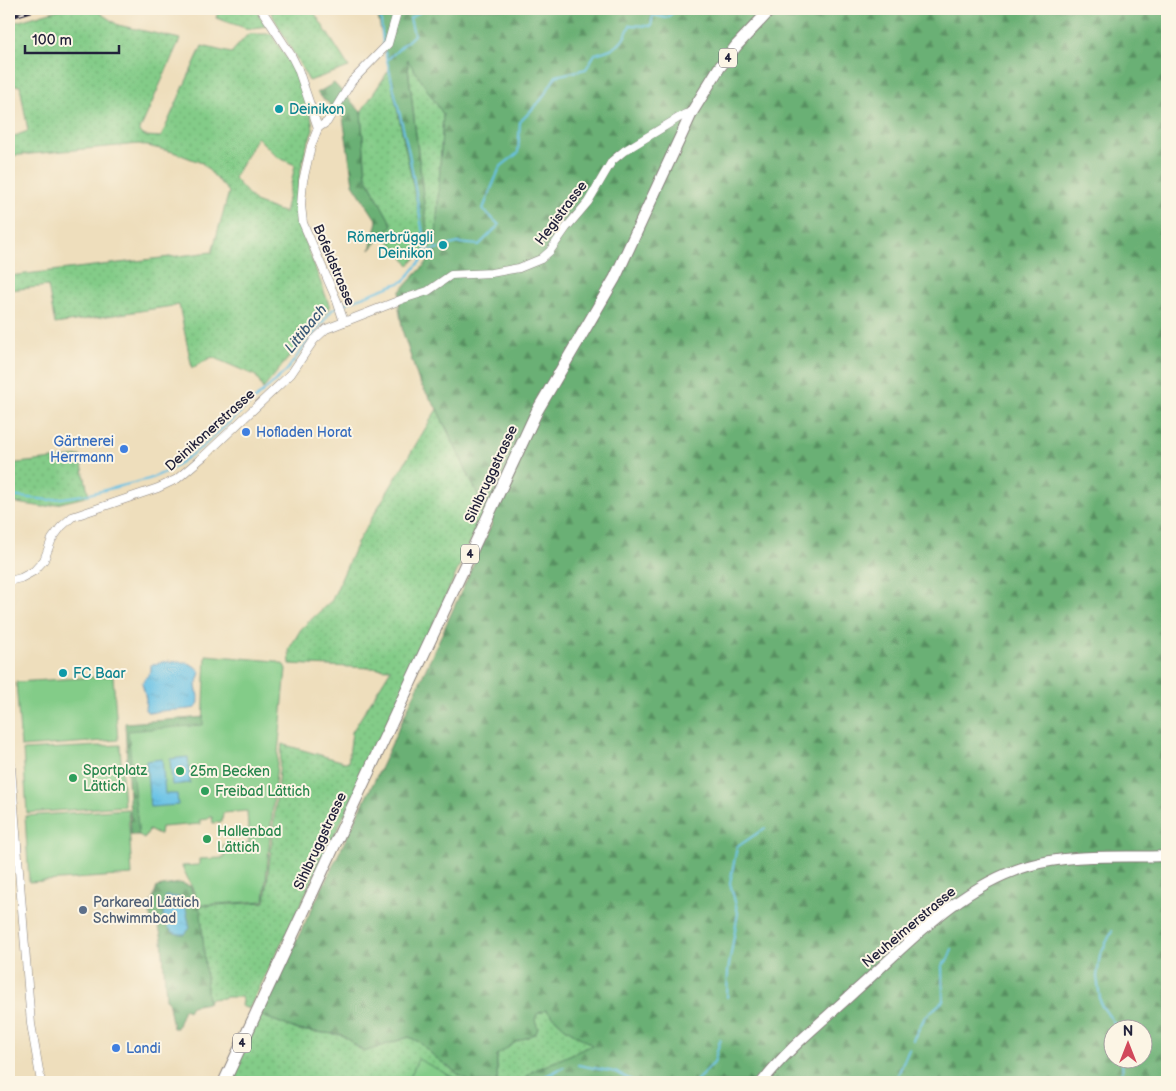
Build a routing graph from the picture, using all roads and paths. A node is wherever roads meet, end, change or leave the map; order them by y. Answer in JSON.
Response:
{"nodes":[{"id":1,"x":261,"y":9,"type":"edge"},
{"id":2,"x":398,"y":9,"type":"edge"},
{"id":3,"x":771,"y":9,"type":"edge"},
{"id":4,"x":692,"y":112,"type":"junction"},
{"id":5,"x":318,"y":128,"type":"junction"},
{"id":6,"x":344,"y":322,"type":"junction"},
{"id":7,"x":9,"y":581,"type":"edge"},
{"id":8,"x":9,"y":742,"type":"edge"},
{"id":9,"x":1167,"y":856,"type":"edge"},
{"id":10,"x":40,"y":1082,"type":"edge"},
{"id":11,"x":224,"y":1082,"type":"edge"},
{"id":12,"x":762,"y":1082,"type":"edge"}],
"edges":[{"from":1,"to":5,"type":"street"},
{"from":2,"to":5,"type":"street","name":"Bofeldstrasse"},
{"from":3,"to":4,"type":"main road","name":"Sihlbruggstrasse","number":"4"},
{"from":4,"to":6,"type":"street","name":"Hegistrasse"},
{"from":4,"to":11,"type":"main road","name":"Sihlbruggstrasse","number":"4"},
{"from":5,"to":6,"type":"street","name":"Bofeldstrasse"},
{"from":6,"to":7,"type":"street","name":"Deinikonerstrasse"},
{"from":8,"to":10,"type":"street"},
{"from":9,"to":12,"type":"street","name":"Neuheimerstrasse"}]}
